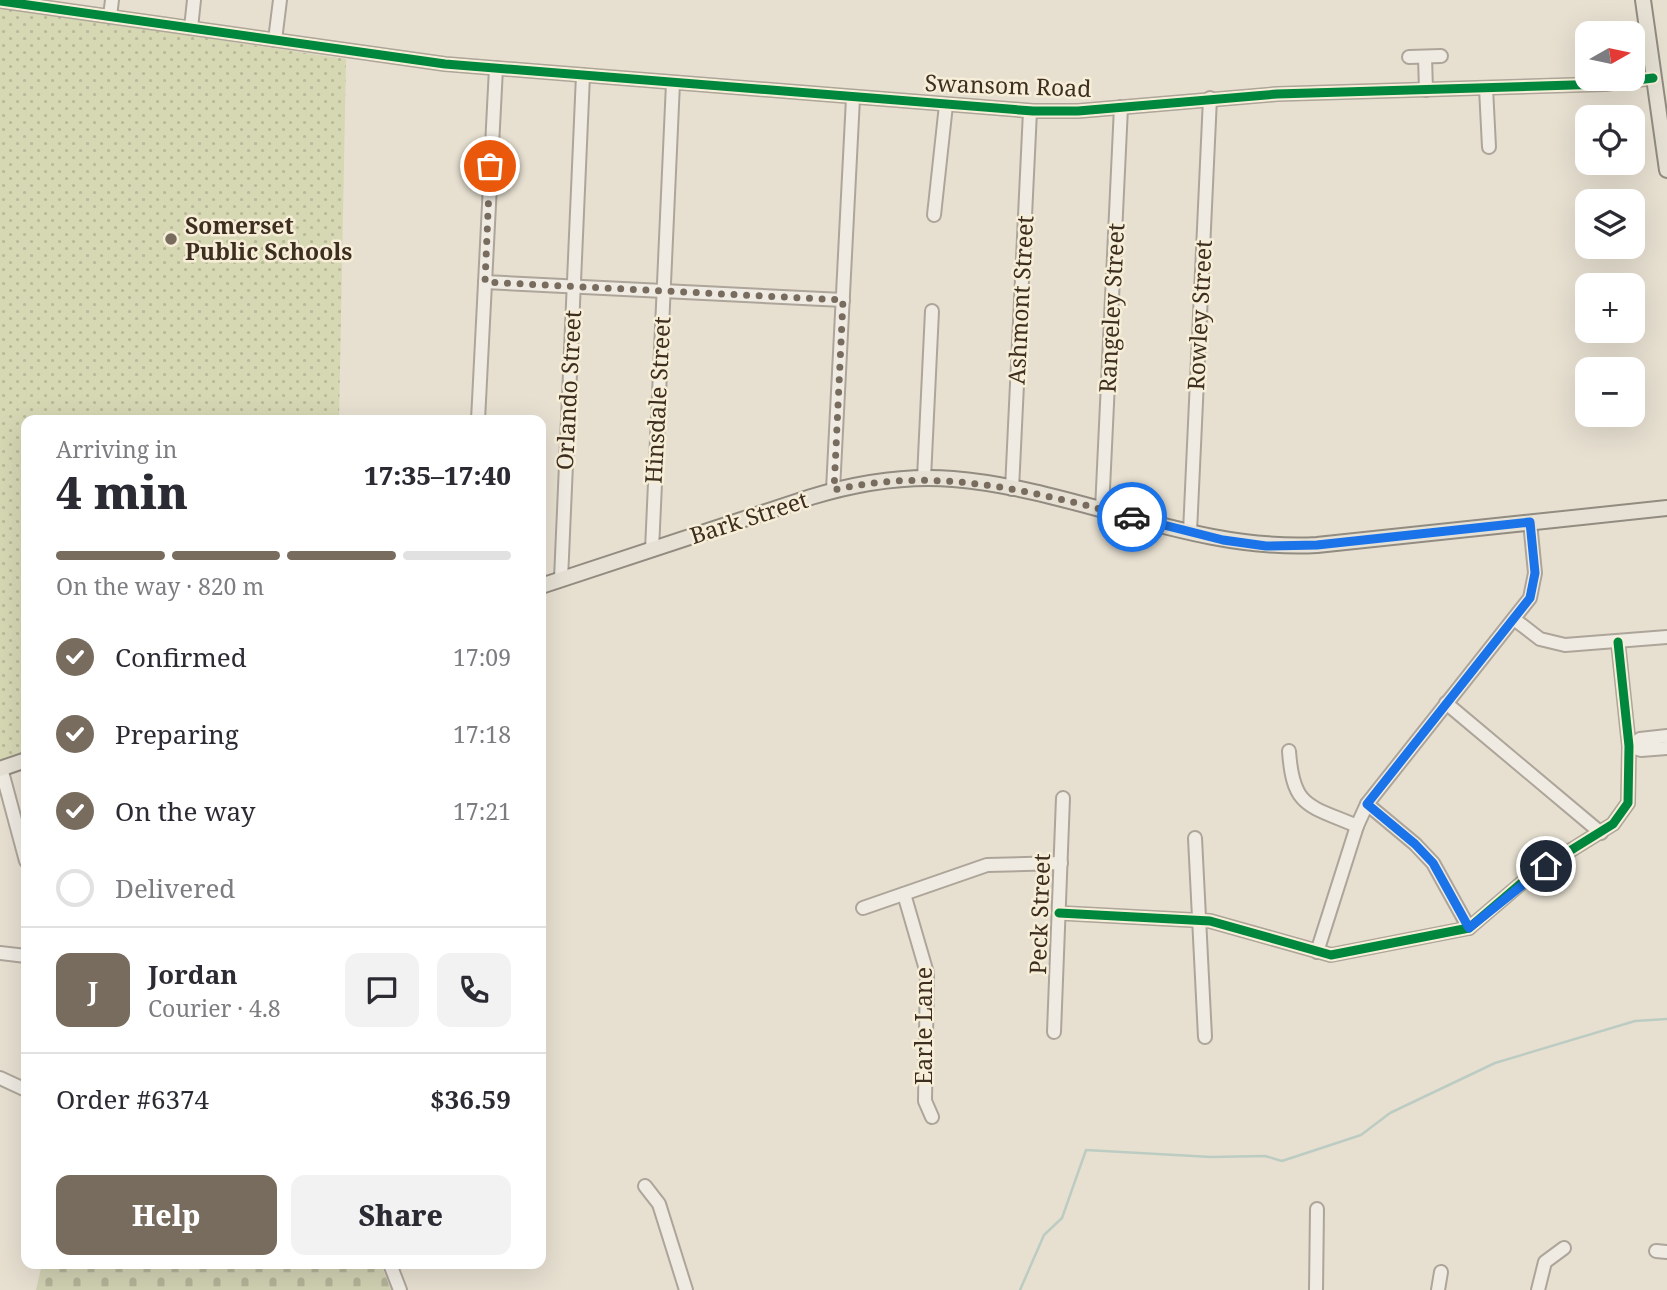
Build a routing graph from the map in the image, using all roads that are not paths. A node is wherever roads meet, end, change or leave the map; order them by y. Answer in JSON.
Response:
{"nodes":[{"id":1,"x":112,"y":0,"type":"edge"},
{"id":2,"x":194,"y":0,"type":"edge"},
{"id":3,"x":280,"y":0,"type":"edge"},
{"id":4,"x":1643,"y":0,"type":"edge"},
{"id":5,"x":0,"y":1,"type":"edge"},
{"id":6,"x":22,"y":2,"type":"edge"},
{"id":7,"x":110,"y":16,"type":"junction"},
{"id":8,"x":191,"y":28,"type":"junction"},
{"id":9,"x":275,"y":40,"type":"junction"},
{"id":10,"x":1409,"y":57,"type":"dead end"},
{"id":11,"x":1425,"y":57,"type":"junction"},
{"id":12,"x":1441,"y":57,"type":"dead end"},
{"id":13,"x":496,"y":68,"type":"junction"},
{"id":14,"x":583,"y":75,"type":"junction"},
{"id":15,"x":1653,"y":78,"type":"junction"},
{"id":16,"x":673,"y":83,"type":"junction"},
{"id":17,"x":1486,"y":88,"type":"junction"},
{"id":18,"x":1426,"y":90,"type":"junction"},
{"id":19,"x":853,"y":98,"type":"junction"},
{"id":20,"x":1210,"y":98,"type":"junction"},
{"id":21,"x":946,"y":105,"type":"junction"},
{"id":22,"x":1121,"y":107,"type":"junction"},
{"id":23,"x":1030,"y":111,"type":"junction"},
{"id":24,"x":1489,"y":147,"type":"dead end"},
{"id":25,"x":1667,"y":170,"type":"edge"},
{"id":26,"x":934,"y":215,"type":"dead end"},
{"id":27,"x":485,"y":282,"type":"junction"},
{"id":28,"x":574,"y":286,"type":"junction"},
{"id":29,"x":665,"y":292,"type":"junction"},
{"id":30,"x":843,"y":300,"type":"junction"},
{"id":31,"x":932,"y":311,"type":"dead end"},
{"id":32,"x":478,"y":415,"type":"edge"},
{"id":33,"x":924,"y":478,"type":"junction"},
{"id":34,"x":1012,"y":489,"type":"junction"},
{"id":35,"x":834,"y":490,"type":"junction"},
{"id":36,"x":1667,"y":508,"type":"edge"},
{"id":37,"x":1102,"y":510,"type":"junction"},
{"id":38,"x":1530,"y":522,"type":"junction"},
{"id":39,"x":1190,"y":532,"type":"junction"},
{"id":40,"x":652,"y":550,"type":"junction"},
{"id":41,"x":561,"y":579,"type":"junction"},
{"id":42,"x":546,"y":584,"type":"edge"},
{"id":43,"x":1514,"y":619,"type":"junction"},
{"id":44,"x":1667,"y":638,"type":"edge"},
{"id":45,"x":1618,"y":642,"type":"junction"},
{"id":46,"x":1446,"y":703,"type":"junction"},
{"id":47,"x":1667,"y":736,"type":"edge"},
{"id":48,"x":1629,"y":746,"type":"junction"},
{"id":49,"x":1667,"y":748,"type":"edge"},
{"id":50,"x":1289,"y":751,"type":"dead end"},
{"id":51,"x":21,"y":762,"type":"edge"},
{"id":52,"x":0,"y":768,"type":"edge"},
{"id":53,"x":1063,"y":798,"type":"dead end"},
{"id":54,"x":1367,"y":804,"type":"junction"},
{"id":55,"x":1357,"y":826,"type":"junction"},
{"id":56,"x":1601,"y":833,"type":"junction"},
{"id":57,"x":1195,"y":838,"type":"dead end"},
{"id":58,"x":21,"y":843,"type":"edge"},
{"id":59,"x":1061,"y":863,"type":"junction"},
{"id":60,"x":904,"y":894,"type":"junction"},
{"id":61,"x":863,"y":908,"type":"dead end"},
{"id":62,"x":1059,"y":913,"type":"junction"},
{"id":63,"x":1199,"y":920,"type":"junction"},
{"id":64,"x":1469,"y":928,"type":"junction"},
{"id":65,"x":1317,"y":951,"type":"junction"},
{"id":66,"x":0,"y":953,"type":"edge"},
{"id":67,"x":21,"y":955,"type":"edge"},
{"id":68,"x":1054,"y":1032,"type":"dead end"},
{"id":69,"x":1205,"y":1037,"type":"dead end"},
{"id":70,"x":0,"y":1078,"type":"edge"},
{"id":71,"x":21,"y":1088,"type":"edge"},
{"id":72,"x":932,"y":1116,"type":"dead end"},
{"id":73,"x":645,"y":1186,"type":"dead end"},
{"id":74,"x":1317,"y":1209,"type":"dead end"},
{"id":75,"x":1564,"y":1248,"type":"dead end"},
{"id":76,"x":393,"y":1269,"type":"edge"},
{"id":77,"x":1441,"y":1272,"type":"dead end"},
{"id":78,"x":400,"y":1290,"type":"edge"},
{"id":79,"x":686,"y":1290,"type":"edge"},
{"id":80,"x":1316,"y":1290,"type":"edge"},
{"id":81,"x":1438,"y":1290,"type":"edge"},
{"id":82,"x":1538,"y":1290,"type":"edge"}],
"edges":[{"from":1,"to":7,"type":"street"},
{"from":2,"to":8,"type":"street"},
{"from":3,"to":9,"type":"street"},
{"from":4,"to":15,"type":"main road"},
{"from":5,"to":6,"type":"street","name":"Swansom Road"},
{"from":6,"to":7,"type":"street","name":"Swansom Road"},
{"from":7,"to":8,"type":"street","name":"Swansom Road"},
{"from":8,"to":9,"type":"street","name":"Swansom Road"},
{"from":9,"to":13,"type":"street","name":"Swansom Road"},
{"from":10,"to":11,"type":"street"},
{"from":11,"to":12,"type":"street"},
{"from":11,"to":18,"type":"street"},
{"from":13,"to":14,"type":"street","name":"Swansom Road"},
{"from":13,"to":27,"type":"street"},
{"from":14,"to":16,"type":"street","name":"Swansom Road"},
{"from":14,"to":28,"type":"street","name":"Orlando Street"},
{"from":15,"to":17,"type":"street","name":"Swansom Road"},
{"from":15,"to":25,"type":"main road"},
{"from":16,"to":19,"type":"street","name":"Swansom Road"},
{"from":16,"to":29,"type":"street","name":"Hinsdale Street"},
{"from":17,"to":18,"type":"street","name":"Swansom Road"},
{"from":17,"to":24,"type":"street"},
{"from":18,"to":20,"type":"street","name":"Swansom Road"},
{"from":19,"to":21,"type":"street","name":"Swansom Road"},
{"from":19,"to":30,"type":"street"},
{"from":20,"to":22,"type":"street","name":"Swansom Road"},
{"from":20,"to":39,"type":"street","name":"Rowley Street"},
{"from":21,"to":23,"type":"street","name":"Swansom Road"},
{"from":21,"to":26,"type":"street"},
{"from":22,"to":23,"type":"street","name":"Swansom Road"},
{"from":22,"to":37,"type":"street","name":"Rangeley Street"},
{"from":23,"to":34,"type":"street","name":"Ashmont Street"},
{"from":27,"to":28,"type":"street"},
{"from":27,"to":32,"type":"street"},
{"from":28,"to":29,"type":"street"},
{"from":28,"to":41,"type":"street","name":"Orlando Street"},
{"from":29,"to":30,"type":"street"},
{"from":29,"to":40,"type":"street","name":"Hinsdale Street"},
{"from":30,"to":35,"type":"street"},
{"from":31,"to":33,"type":"street"},
{"from":33,"to":34,"type":"main road","name":"Bark Street"},
{"from":33,"to":35,"type":"main road","name":"Bark Street"},
{"from":34,"to":37,"type":"main road","name":"Bark Street"},
{"from":35,"to":40,"type":"main road","name":"Bark Street"},
{"from":36,"to":38,"type":"main road","name":"Bark Street"},
{"from":37,"to":39,"type":"main road","name":"Bark Street"},
{"from":38,"to":39,"type":"main road","name":"Bark Street"},
{"from":38,"to":43,"type":"street"},
{"from":40,"to":41,"type":"main road","name":"Bark Street"},
{"from":41,"to":42,"type":"main road","name":"Bark Street"},
{"from":43,"to":45,"type":"street"},
{"from":43,"to":46,"type":"street"},
{"from":44,"to":45,"type":"street"},
{"from":45,"to":48,"type":"street"},
{"from":46,"to":54,"type":"street"},
{"from":46,"to":56,"type":"street"},
{"from":47,"to":48,"type":"street"},
{"from":48,"to":49,"type":"street"},
{"from":48,"to":56,"type":"street"},
{"from":50,"to":55,"type":"street"},
{"from":51,"to":52,"type":"main road"},
{"from":52,"to":58,"type":"street"},
{"from":53,"to":59,"type":"street","name":"Peck Street"},
{"from":54,"to":55,"type":"street"},
{"from":54,"to":64,"type":"street"},
{"from":55,"to":65,"type":"street"},
{"from":56,"to":64,"type":"street"},
{"from":57,"to":63,"type":"street"},
{"from":59,"to":60,"type":"street"},
{"from":59,"to":62,"type":"street","name":"Peck Street"},
{"from":60,"to":61,"type":"street"},
{"from":60,"to":72,"type":"street","name":"Earle Lane"},
{"from":62,"to":63,"type":"street"},
{"from":62,"to":68,"type":"street","name":"Peck Street"},
{"from":63,"to":65,"type":"street"},
{"from":63,"to":69,"type":"street"},
{"from":64,"to":65,"type":"street"},
{"from":66,"to":67,"type":"street"},
{"from":70,"to":71,"type":"street"},
{"from":73,"to":79,"type":"street"},
{"from":74,"to":80,"type":"street"},
{"from":75,"to":82,"type":"street"},
{"from":76,"to":78,"type":"street"},
{"from":77,"to":81,"type":"street"}]}
